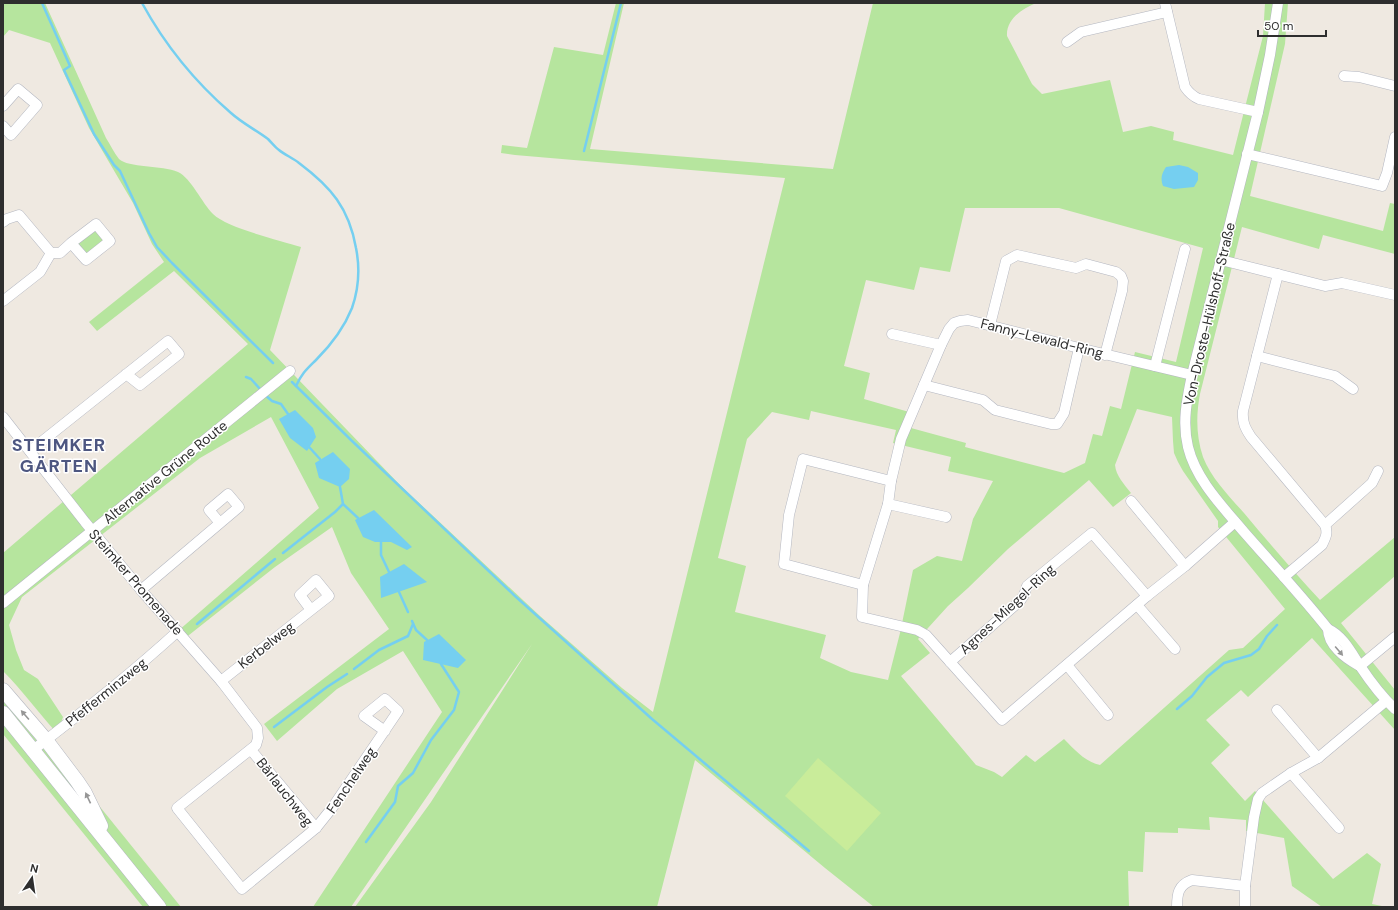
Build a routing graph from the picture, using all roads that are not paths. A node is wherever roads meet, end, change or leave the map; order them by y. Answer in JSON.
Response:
{"nodes":[{"id":1,"x":1278,"y":3,"type":"edge"},
{"id":2,"x":1166,"y":8,"type":"edge"},
{"id":3,"x":1067,"y":42,"type":"dead end"},
{"id":4,"x":1344,"y":76,"type":"dead end"},
{"id":5,"x":1395,"y":86,"type":"edge"},
{"id":6,"x":3,"y":106,"type":"edge"},
{"id":7,"x":1258,"y":112,"type":"junction"},
{"id":8,"x":3,"y":126,"type":"edge"},
{"id":9,"x":1395,"y":137,"type":"edge"},
{"id":10,"x":1247,"y":154,"type":"junction"},
{"id":11,"x":4,"y":218,"type":"edge"},
{"id":12,"x":72,"y":244,"type":"dead end"},
{"id":13,"x":1184,"y":249,"type":"dead end"},
{"id":14,"x":51,"y":253,"type":"junction"},
{"id":15,"x":1221,"y":260,"type":"junction"},
{"id":16,"x":1278,"y":274,"type":"junction"},
{"id":17,"x":1395,"y":295,"type":"edge"},
{"id":18,"x":3,"y":301,"type":"edge"},
{"id":19,"x":990,"y":325,"type":"junction"},
{"id":20,"x":892,"y":334,"type":"dead end"},
{"id":21,"x":941,"y":345,"type":"junction"},
{"id":22,"x":1079,"y":348,"type":"junction"},
{"id":23,"x":1106,"y":355,"type":"junction"},
{"id":24,"x":1257,"y":356,"type":"junction"},
{"id":25,"x":1155,"y":366,"type":"junction"},
{"id":26,"x":290,"y":371,"type":"dead end"},
{"id":27,"x":126,"y":374,"type":"junction"},
{"id":28,"x":1192,"y":375,"type":"junction"},
{"id":29,"x":924,"y":385,"type":"junction"},
{"id":30,"x":1353,"y":389,"type":"dead end"},
{"id":31,"x":3,"y":417,"type":"edge"},
{"id":32,"x":30,"y":450,"type":"junction"},
{"id":33,"x":1378,"y":471,"type":"dead end"},
{"id":34,"x":891,"y":481,"type":"junction"},
{"id":35,"x":1131,"y":502,"type":"dead end"},
{"id":36,"x":888,"y":504,"type":"junction"},
{"id":37,"x":946,"y":517,"type":"dead end"},
{"id":38,"x":1235,"y":522,"type":"junction"},
{"id":39,"x":220,"y":523,"type":"dead end"},
{"id":40,"x":1325,"y":525,"type":"junction"},
{"id":41,"x":92,"y":531,"type":"junction"},
{"id":42,"x":1186,"y":566,"type":"junction"},
{"id":43,"x":1284,"y":578,"type":"junction"},
{"id":44,"x":863,"y":585,"type":"junction"},
{"id":45,"x":141,"y":590,"type":"junction"},
{"id":46,"x":1147,"y":596,"type":"junction"},
{"id":47,"x":3,"y":603,"type":"edge"},
{"id":48,"x":1137,"y":605,"type":"junction"},
{"id":49,"x":311,"y":610,"type":"dead end"},
{"id":50,"x":178,"y":631,"type":"junction"},
{"id":51,"x":1395,"y":636,"type":"edge"},
{"id":52,"x":1175,"y":648,"type":"dead end"},
{"id":53,"x":950,"y":662,"type":"junction"},
{"id":54,"x":1067,"y":665,"type":"junction"},
{"id":55,"x":1360,"y":666,"type":"junction"},
{"id":56,"x":221,"y":681,"type":"junction"},
{"id":57,"x":3,"y":690,"type":"edge"},
{"id":58,"x":1386,"y":701,"type":"junction"},
{"id":59,"x":1395,"y":709,"type":"edge"},
{"id":60,"x":1277,"y":710,"type":"dead end"},
{"id":61,"x":3,"y":713,"type":"edge"},
{"id":62,"x":1108,"y":715,"type":"dead end"},
{"id":63,"x":385,"y":731,"type":"dead end"},
{"id":64,"x":46,"y":740,"type":"junction"},
{"id":65,"x":33,"y":750,"type":"junction"},
{"id":66,"x":252,"y":750,"type":"junction"},
{"id":67,"x":1318,"y":758,"type":"junction"},
{"id":68,"x":1291,"y":773,"type":"junction"},
{"id":69,"x":316,"y":828,"type":"junction"},
{"id":70,"x":1339,"y":828,"type":"dead end"},
{"id":71,"x":119,"y":857,"type":"junction"},
{"id":72,"x":1245,"y":886,"type":"junction"},
{"id":73,"x":159,"y":907,"type":"edge"},
{"id":74,"x":1176,"y":907,"type":"edge"},
{"id":75,"x":1245,"y":907,"type":"edge"}],
"edges":[{"from":1,"to":7,"type":"street","name":"Von-Droste-Hülshoff-Straße"},
{"from":2,"to":3,"type":"street"},
{"from":2,"to":7,"type":"street"},
{"from":4,"to":5,"type":"street"},
{"from":6,"to":8,"type":"street"},
{"from":7,"to":10,"type":"street","name":"Von-Droste-Hülshoff-Straße"},
{"from":9,"to":10,"type":"street"},
{"from":10,"to":15,"type":"street","name":"Von-Droste-Hülshoff-Straße"},
{"from":11,"to":14,"type":"street"},
{"from":12,"to":14,"type":"street"},
{"from":13,"to":25,"type":"street"},
{"from":14,"to":18,"type":"street"},
{"from":15,"to":16,"type":"street"},
{"from":15,"to":28,"type":"street","name":"Von-Droste-Hülshoff-Straße"},
{"from":16,"to":17,"type":"street"},
{"from":16,"to":24,"type":"street"},
{"from":19,"to":21,"type":"street","name":"Fanny-Lewald-Ring"},
{"from":19,"to":22,"type":"street","name":"Fanny-Lewald-Ring"},
{"from":19,"to":23,"type":"street"},
{"from":20,"to":21,"type":"street"},
{"from":21,"to":29,"type":"street","name":"Fanny-Lewald-Ring"},
{"from":22,"to":23,"type":"street","name":"Fanny-Lewald-Ring"},
{"from":22,"to":29,"type":"street"},
{"from":23,"to":25,"type":"street","name":"Fanny-Lewald-Ring"},
{"from":24,"to":30,"type":"street"},
{"from":24,"to":40,"type":"street"},
{"from":25,"to":28,"type":"street","name":"Fanny-Lewald-Ring"},
{"from":26,"to":41,"type":"street","name":"Alternative Grüne Route"},
{"from":27,"to":27,"type":"street"},
{"from":27,"to":32,"type":"street"},
{"from":28,"to":38,"type":"street","name":"Von-Droste-Hülshoff-Straße"},
{"from":29,"to":34,"type":"street","name":"Fanny-Lewald-Ring"},
{"from":31,"to":32,"type":"street","name":"Steimker Promenade"},
{"from":32,"to":41,"type":"street","name":"Steimker Promenade"},
{"from":33,"to":40,"type":"street"},
{"from":34,"to":36,"type":"street","name":"Fanny-Lewald-Ring"},
{"from":34,"to":44,"type":"street"},
{"from":35,"to":42,"type":"street"},
{"from":36,"to":37,"type":"street"},
{"from":36,"to":44,"type":"street","name":"Fanny-Lewald-Ring"},
{"from":38,"to":42,"type":"street","name":"Fanny-Lewald-Ring"},
{"from":38,"to":43,"type":"street","name":"Von-Droste-Hülshoff-Straße"},
{"from":39,"to":45,"type":"street"},
{"from":40,"to":43,"type":"street"},
{"from":41,"to":45,"type":"street","name":"Steimker Promenade"},
{"from":41,"to":47,"type":"street","name":"Alternative Grüne Route"},
{"from":42,"to":46,"type":"street","name":"Fanny-Lewald-Ring"},
{"from":43,"to":55,"type":"street","name":"Von-Droste-Hülshoff-Straße"},
{"from":44,"to":53,"type":"street","name":"Fanny-Lewald-Ring"},
{"from":45,"to":50,"type":"street","name":"Steimker Promenade"},
{"from":46,"to":48,"type":"street","name":"Fanny-Lewald-Ring"},
{"from":46,"to":53,"type":"street","name":"Agnes-Miegel-Ring"},
{"from":48,"to":52,"type":"street"},
{"from":48,"to":54,"type":"street","name":"Fanny-Lewald-Ring"},
{"from":49,"to":56,"type":"street","name":"Kerbelweg"},
{"from":50,"to":56,"type":"street","name":"Steimker Promenade"},
{"from":50,"to":64,"type":"street","name":"Pfefferminzweg"},
{"from":51,"to":55,"type":"street"},
{"from":53,"to":54,"type":"street","name":"Fanny-Lewald-Ring"},
{"from":54,"to":62,"type":"street"},
{"from":55,"to":58,"type":"street","name":"Von-Droste-Hülshoff-Straße"},
{"from":56,"to":66,"type":"street","name":"Steimker Promenade"},
{"from":64,"to":57,"type":"street","one_way":true},
{"from":58,"to":59,"type":"street","name":"Von-Droste-Hülshoff-Straße"},
{"from":58,"to":67,"type":"street"},
{"from":60,"to":67,"type":"street"},
{"from":61,"to":65,"type":"street"},
{"from":63,"to":69,"type":"street","name":"Fenchelweg"},
{"from":64,"to":65,"type":"street","name":"Pfefferminzweg"},
{"from":71,"to":64,"type":"street","one_way":true},
{"from":65,"to":71,"type":"street"},
{"from":66,"to":69,"type":"street","name":"Bärlauchweg"},
{"from":66,"to":69,"type":"street","name":"Bärlauchweg"},
{"from":67,"to":68,"type":"street"},
{"from":68,"to":70,"type":"street"},
{"from":68,"to":72,"type":"street"},
{"from":71,"to":73,"type":"street"},
{"from":72,"to":74,"type":"street"},
{"from":72,"to":75,"type":"street"}]}
